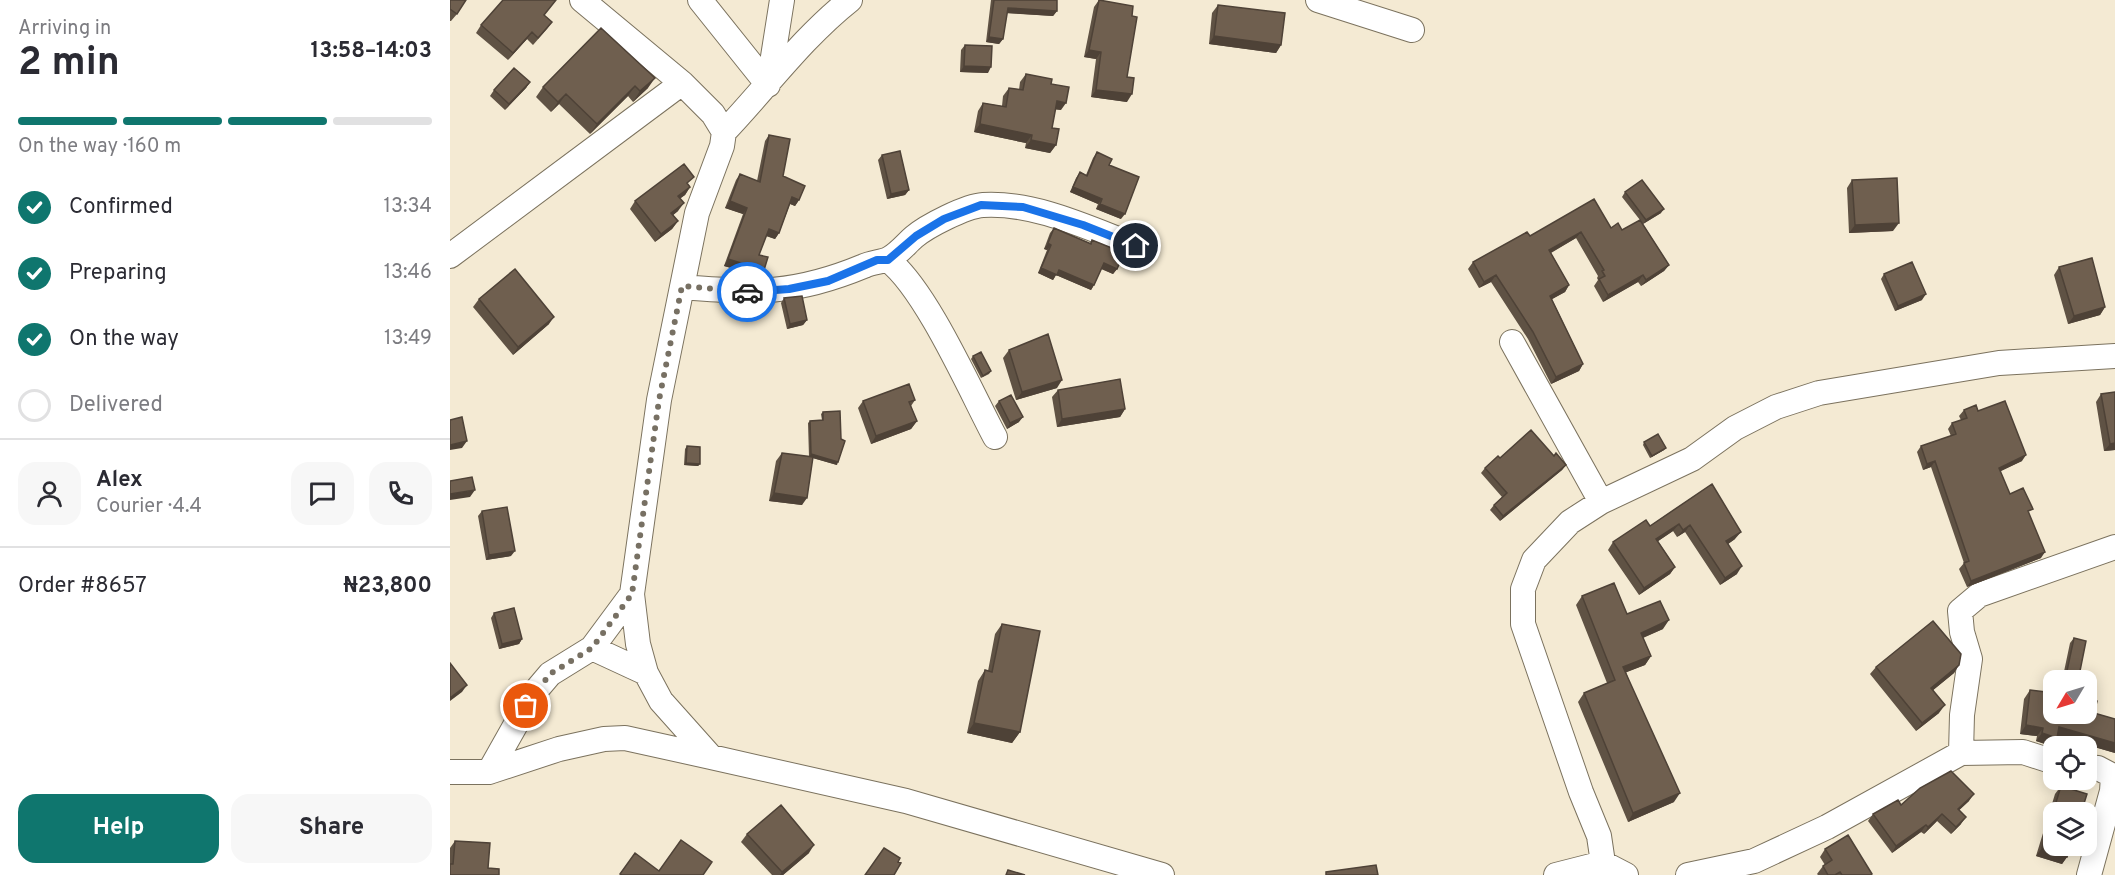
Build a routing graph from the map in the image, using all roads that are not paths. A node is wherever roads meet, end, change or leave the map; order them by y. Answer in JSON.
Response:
{"nodes":[{"id":1,"x":582,"y":0,"type":"edge"},
{"id":2,"x":700,"y":0,"type":"edge"},
{"id":3,"x":782,"y":0,"type":"edge"},
{"id":4,"x":850,"y":0,"type":"edge"},
{"id":5,"x":1318,"y":0,"type":"edge"},
{"id":6,"x":1412,"y":30,"type":"dead end"},
{"id":7,"x":682,"y":83,"type":"junction"},
{"id":8,"x":768,"y":85,"type":"junction"},
{"id":9,"x":724,"y":132,"type":"junction"},
{"id":10,"x":1136,"y":246,"type":"dead end"},
{"id":11,"x":450,"y":256,"type":"edge"},
{"id":12,"x":888,"y":260,"type":"junction"},
{"id":13,"x":682,"y":286,"type":"junction"},
{"id":14,"x":1512,"y":342,"type":"dead end"},
{"id":15,"x":2115,"y":356,"type":"edge"},
{"id":16,"x":995,"y":437,"type":"dead end"},
{"id":17,"x":1601,"y":502,"type":"junction"},
{"id":18,"x":2115,"y":547,"type":"edge"},
{"id":19,"x":632,"y":594,"type":"junction"},
{"id":20,"x":592,"y":648,"type":"junction"},
{"id":21,"x":646,"y":673,"type":"junction"},
{"id":22,"x":1961,"y":753,"type":"junction"},
{"id":23,"x":711,"y":757,"type":"junction"},
{"id":24,"x":2043,"y":759,"type":"edge"},
{"id":25,"x":2097,"y":768,"type":"edge"},
{"id":26,"x":450,"y":772,"type":"edge"},
{"id":27,"x":489,"y":772,"type":"junction"},
{"id":28,"x":2114,"y":777,"type":"edge"},
{"id":29,"x":1603,"y":863,"type":"junction"},
{"id":30,"x":1760,"y":868,"type":"edge"},
{"id":31,"x":1162,"y":875,"type":"edge"},
{"id":32,"x":1556,"y":875,"type":"edge"},
{"id":33,"x":1626,"y":875,"type":"edge"},
{"id":34,"x":1688,"y":875,"type":"edge"},
{"id":35,"x":2089,"y":875,"type":"edge"}],
"edges":[{"from":1,"to":7,"type":"street"},
{"from":2,"to":8,"type":"street"},
{"from":3,"to":8,"type":"street"},
{"from":4,"to":8,"type":"street"},
{"from":5,"to":6,"type":"street"},
{"from":7,"to":9,"type":"street"},
{"from":7,"to":11,"type":"street"},
{"from":8,"to":9,"type":"street"},
{"from":9,"to":13,"type":"street"},
{"from":10,"to":12,"type":"street"},
{"from":12,"to":13,"type":"street"},
{"from":12,"to":16,"type":"street"},
{"from":13,"to":19,"type":"street"},
{"from":14,"to":17,"type":"street"},
{"from":15,"to":17,"type":"street"},
{"from":17,"to":29,"type":"street"},
{"from":18,"to":22,"type":"street"},
{"from":19,"to":20,"type":"street"},
{"from":19,"to":21,"type":"street"},
{"from":20,"to":21,"type":"street"},
{"from":20,"to":27,"type":"street"},
{"from":21,"to":23,"type":"street"},
{"from":22,"to":24,"type":"street"},
{"from":22,"to":30,"type":"street"},
{"from":23,"to":27,"type":"street"},
{"from":23,"to":31,"type":"street"},
{"from":25,"to":28,"type":"street"},
{"from":26,"to":27,"type":"street"},
{"from":28,"to":35,"type":"street"},
{"from":29,"to":32,"type":"street"},
{"from":29,"to":33,"type":"street"},
{"from":30,"to":34,"type":"street"}]}
